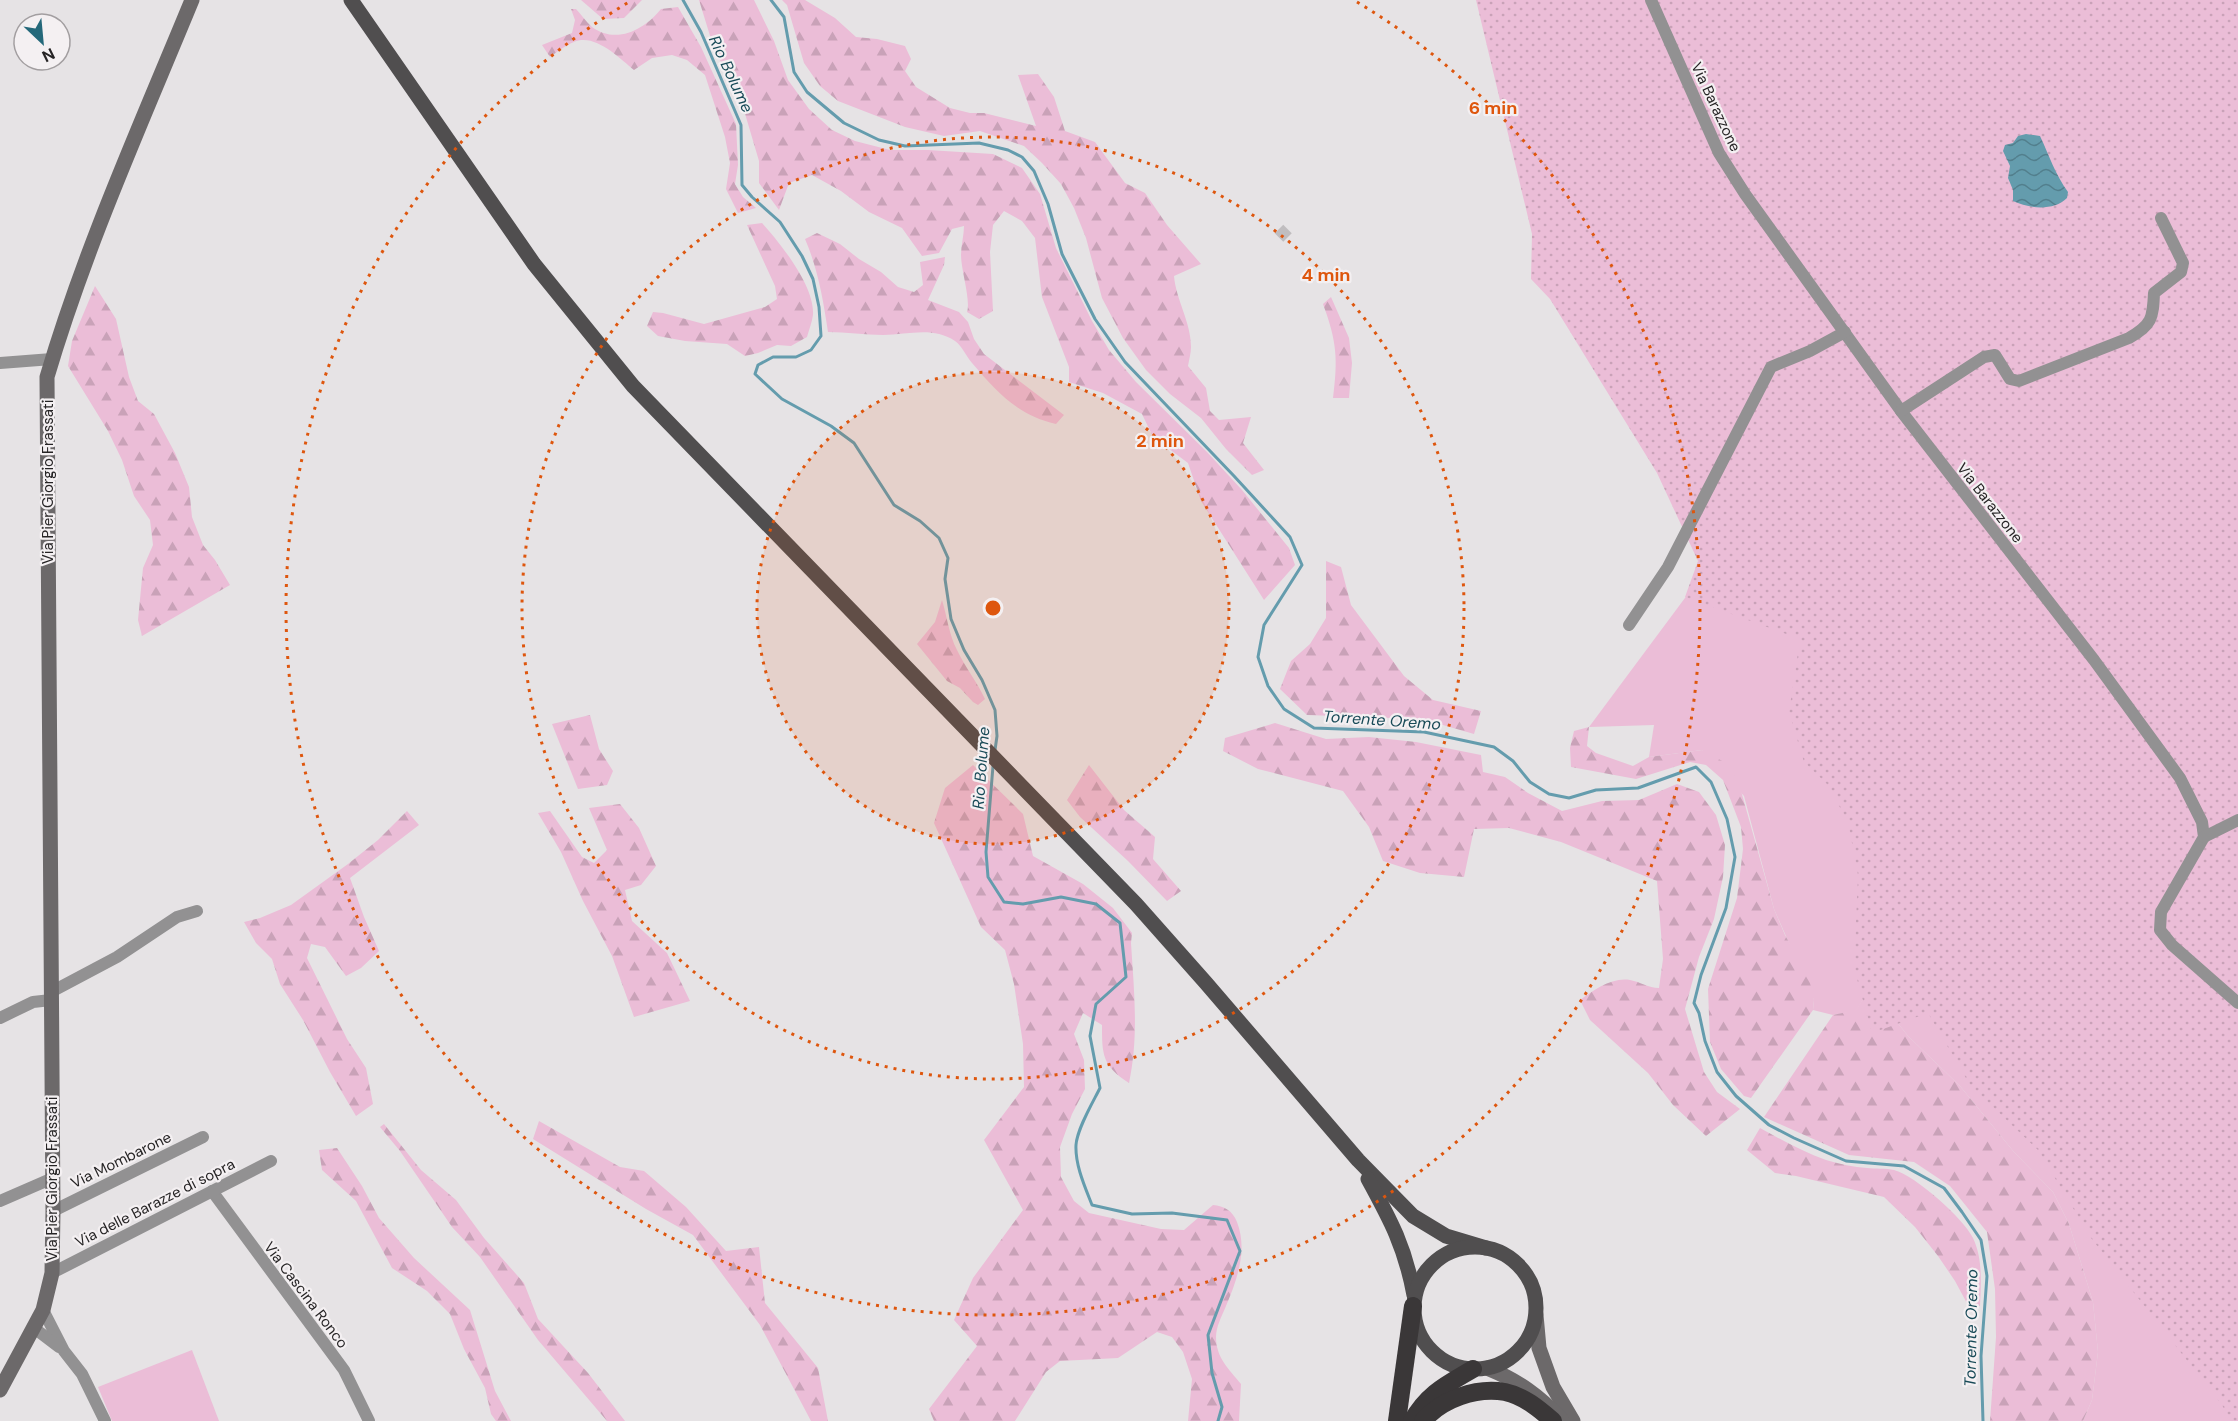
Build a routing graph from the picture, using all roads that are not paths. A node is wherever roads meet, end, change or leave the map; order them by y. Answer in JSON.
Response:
{"nodes":[{"id":1,"x":192,"y":0,"type":"edge"},
{"id":2,"x":1651,"y":0,"type":"edge"},
{"id":3,"x":352,"y":3,"type":"edge"},
{"id":4,"x":2161,"y":218,"type":"dead end"},
{"id":5,"x":1845,"y":332,"type":"junction"},
{"id":6,"x":52,"y":359,"type":"junction"},
{"id":7,"x":0,"y":363,"type":"edge"},
{"id":8,"x":1901,"y":411,"type":"junction"},
{"id":9,"x":1629,"y":625,"type":"dead end"},
{"id":10,"x":2238,"y":820,"type":"edge"},
{"id":11,"x":2204,"y":837,"type":"junction"},
{"id":12,"x":197,"y":911,"type":"dead end"},
{"id":13,"x":51,"y":996,"type":"junction"},
{"id":14,"x":2238,"y":1003,"type":"edge"},
{"id":15,"x":0,"y":1018,"type":"edge"},
{"id":16,"x":203,"y":1137,"type":"dead end"},
{"id":17,"x":1358,"y":1160,"type":"junction"},
{"id":18,"x":271,"y":1161,"type":"dead end"},
{"id":19,"x":53,"y":1178,"type":"junction"},
{"id":20,"x":212,"y":1191,"type":"junction"},
{"id":21,"x":0,"y":1201,"type":"edge"},
{"id":22,"x":53,"y":1211,"type":"junction"},
{"id":23,"x":1486,"y":1248,"type":"junction"},
{"id":24,"x":52,"y":1273,"type":"junction"},
{"id":25,"x":1413,"y":1301,"type":"junction"},
{"id":26,"x":43,"y":1310,"type":"junction"},
{"id":27,"x":1536,"y":1315,"type":"junction"},
{"id":28,"x":34,"y":1328,"type":"junction"},
{"id":29,"x":64,"y":1351,"type":"junction"},
{"id":30,"x":1480,"y":1369,"type":"junction"},
{"id":31,"x":0,"y":1390,"type":"edge"},
{"id":32,"x":105,"y":1421,"type":"edge"},
{"id":33,"x":369,"y":1421,"type":"edge"},
{"id":34,"x":1397,"y":1421,"type":"edge"},
{"id":35,"x":1412,"y":1421,"type":"edge"},
{"id":36,"x":1424,"y":1421,"type":"edge"},
{"id":37,"x":1553,"y":1421,"type":"edge"},
{"id":38,"x":1563,"y":1421,"type":"edge"},
{"id":39,"x":1574,"y":1421,"type":"edge"}],
"edges":[{"from":1,"to":6,"type":"street","name":"Via Pier Giorgio Frassati"},
{"from":2,"to":5,"type":"street","name":"Via Barazzone"},
{"from":3,"to":17,"type":"main road"},
{"from":4,"to":8,"type":"street"},
{"from":5,"to":8,"type":"street","name":"Via Barazzone"},
{"from":5,"to":9,"type":"street"},
{"from":6,"to":7,"type":"street"},
{"from":6,"to":13,"type":"street","name":"Via Pier Giorgio Frassati"},
{"from":8,"to":11,"type":"street","name":"Via Barazzone"},
{"from":10,"to":11,"type":"street"},
{"from":11,"to":14,"type":"street"},
{"from":12,"to":13,"type":"street"},
{"from":13,"to":15,"type":"street"},
{"from":13,"to":19,"type":"street","name":"Via Pier Giorgio Frassati"},
{"from":16,"to":22,"type":"street","name":"Via Mombarone"},
{"from":17,"to":23,"type":"main road"},
{"from":17,"to":25,"type":"main road"},
{"from":18,"to":20,"type":"street","name":"Via delle Barazze di sopra"},
{"from":19,"to":21,"type":"street"},
{"from":19,"to":22,"type":"street","name":"Via Pier Giorgio Frassati"},
{"from":20,"to":24,"type":"street","name":"Via delle Barazze di sopra"},
{"from":20,"to":33,"type":"street","name":"Via Cascina Ronco"},
{"from":22,"to":24,"type":"street","name":"Via Pier Giorgio Frassati"},
{"from":23,"to":25,"type":"main road"},
{"from":23,"to":27,"type":"main road"},
{"from":24,"to":26,"type":"street","name":"Via Pier Giorgio Frassati"},
{"from":25,"to":30,"type":"main road"},
{"from":25,"to":34,"type":"highway"},
{"from":26,"to":28,"type":"street","name":"Via Pier Giorgio Frassati"},
{"from":26,"to":29,"type":"street"},
{"from":27,"to":30,"type":"main road"},
{"from":27,"to":39,"type":"street"},
{"from":28,"to":29,"type":"street"},
{"from":28,"to":31,"type":"street","name":"Via Pier Giorgio Frassati"},
{"from":29,"to":32,"type":"street"},
{"from":30,"to":35,"type":"highway"},
{"from":30,"to":38,"type":"street"},
{"from":36,"to":37,"type":"highway"}]}
